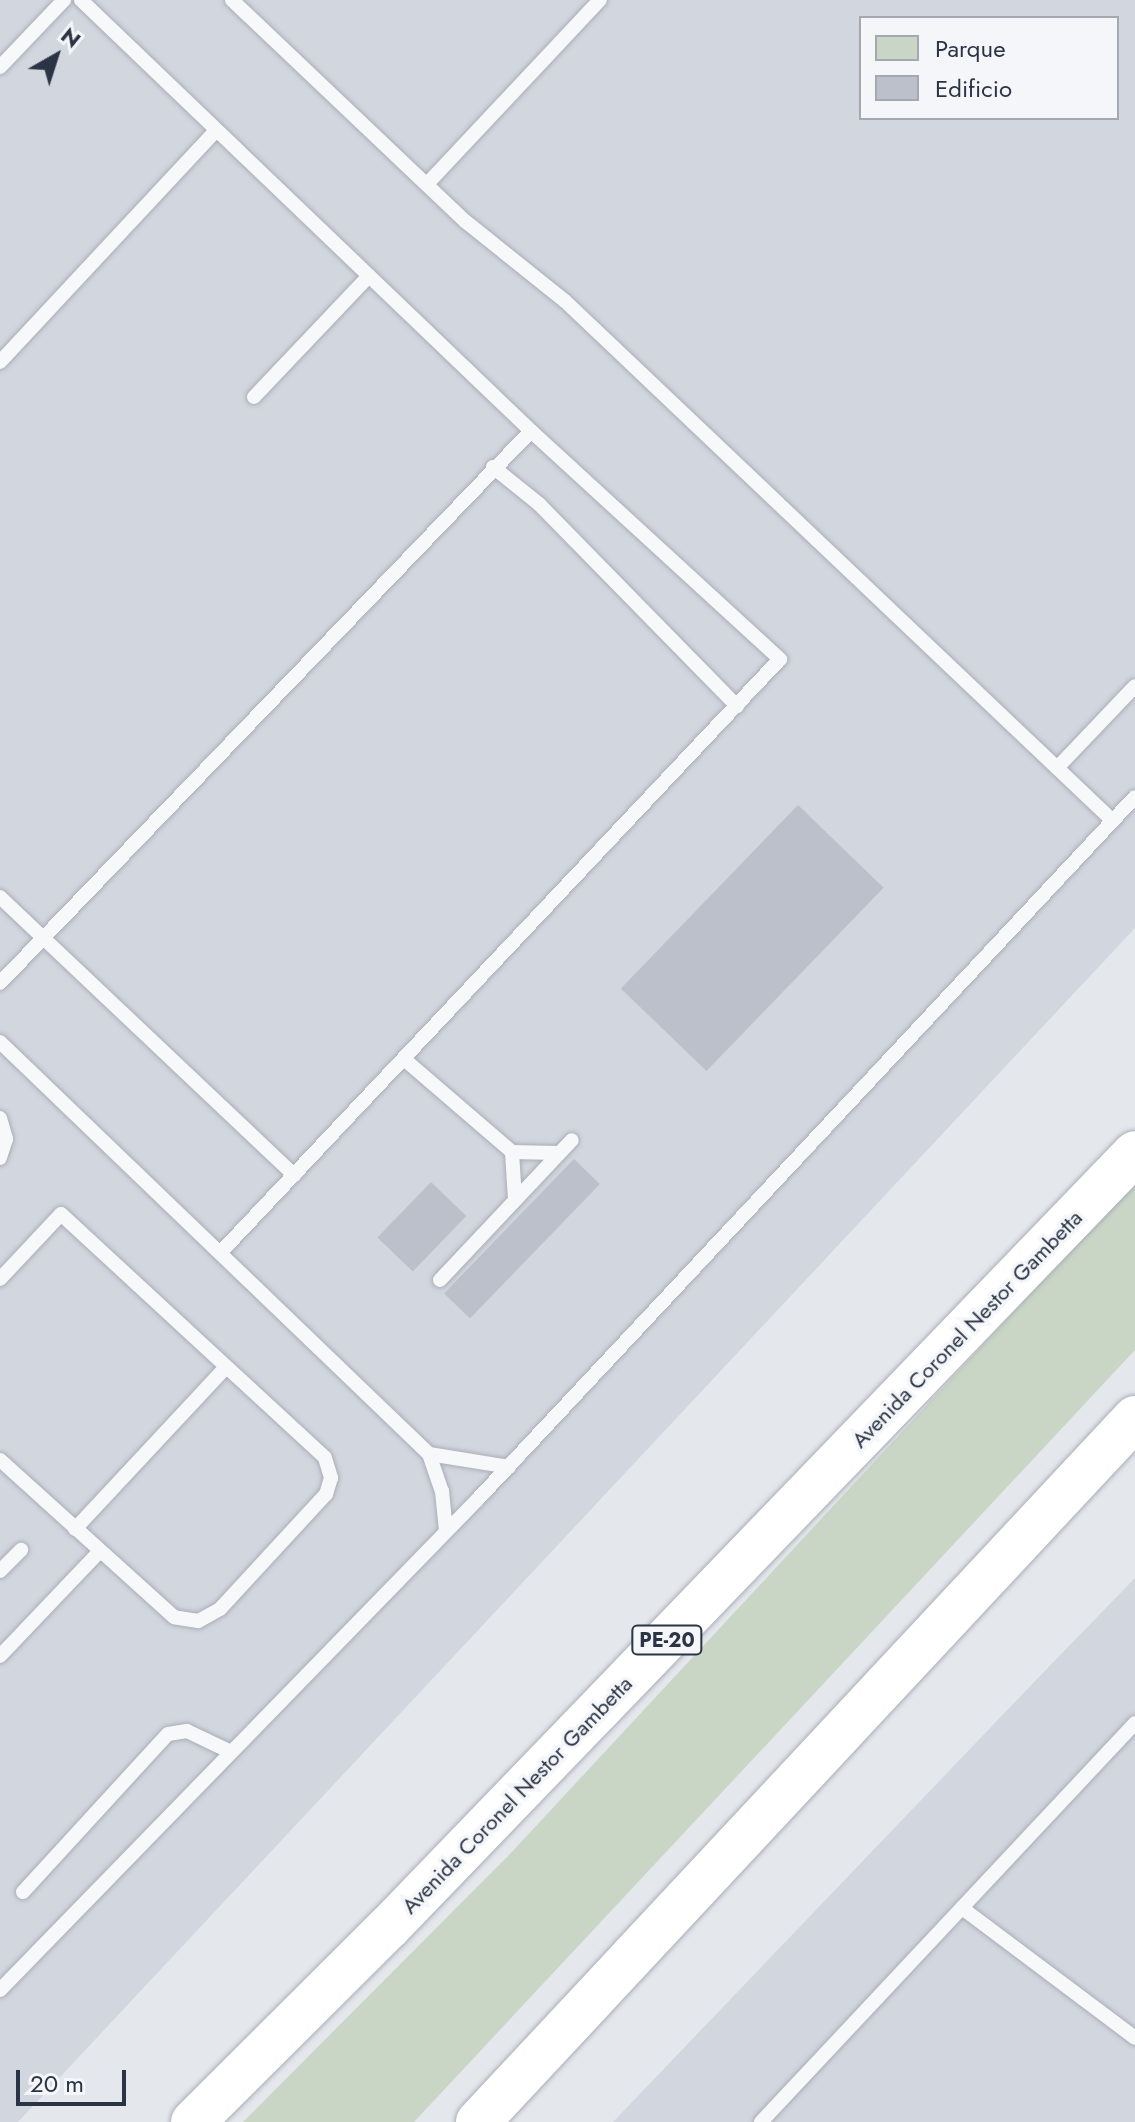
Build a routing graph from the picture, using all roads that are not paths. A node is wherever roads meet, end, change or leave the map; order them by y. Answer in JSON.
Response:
{"nodes":[{"id":1,"x":64,"y":0,"type":"edge"},
{"id":2,"x":81,"y":0,"type":"edge"},
{"id":3,"x":232,"y":0,"type":"edge"},
{"id":4,"x":600,"y":0,"type":"edge"},
{"id":5,"x":0,"y":67,"type":"edge"},
{"id":6,"x":216,"y":130,"type":"junction"},
{"id":7,"x":428,"y":183,"type":"junction"},
{"id":8,"x":369,"y":276,"type":"junction"},
{"id":9,"x":0,"y":362,"type":"edge"},
{"id":10,"x":254,"y":397,"type":"dead end"},
{"id":11,"x":531,"y":431,"type":"junction"},
{"id":12,"x":493,"y":467,"type":"junction"},
{"id":13,"x":1135,"y":686,"type":"edge"},
{"id":14,"x":737,"y":706,"type":"junction"},
{"id":15,"x":1057,"y":768,"type":"junction"},
{"id":16,"x":1135,"y":797,"type":"edge"},
{"id":17,"x":1113,"y":821,"type":"junction"},
{"id":18,"x":0,"y":897,"type":"edge"},
{"id":19,"x":42,"y":939,"type":"junction"},
{"id":20,"x":0,"y":983,"type":"edge"},
{"id":21,"x":0,"y":1042,"type":"edge"},
{"id":22,"x":404,"y":1059,"type":"junction"},
{"id":23,"x":0,"y":1118,"type":"edge"},
{"id":24,"x":572,"y":1140,"type":"dead end"},
{"id":25,"x":512,"y":1152,"type":"junction"},
{"id":26,"x":558,"y":1153,"type":"junction"},
{"id":27,"x":1135,"y":1153,"type":"edge"},
{"id":28,"x":0,"y":1158,"type":"edge"},
{"id":29,"x":294,"y":1175,"type":"junction"},
{"id":30,"x":515,"y":1200,"type":"junction"},
{"id":31,"x":220,"y":1253,"type":"junction"},
{"id":32,"x":0,"y":1279,"type":"edge"},
{"id":33,"x":440,"y":1280,"type":"dead end"},
{"id":34,"x":225,"y":1368,"type":"junction"},
{"id":35,"x":1135,"y":1418,"type":"edge"},
{"id":36,"x":429,"y":1454,"type":"junction"},
{"id":37,"x":0,"y":1460,"type":"edge"},
{"id":38,"x":509,"y":1467,"type":"junction"},
{"id":39,"x":75,"y":1529,"type":"junction"},
{"id":40,"x":446,"y":1531,"type":"junction"},
{"id":41,"x":21,"y":1550,"type":"dead end"},
{"id":42,"x":100,"y":1551,"type":"junction"},
{"id":43,"x":0,"y":1571,"type":"edge"},
{"id":44,"x":0,"y":1656,"type":"edge"},
{"id":45,"x":1135,"y":1723,"type":"edge"},
{"id":46,"x":231,"y":1752,"type":"junction"},
{"id":47,"x":23,"y":1892,"type":"dead end"},
{"id":48,"x":962,"y":1908,"type":"junction"},
{"id":49,"x":5,"y":1974,"type":"edge"},
{"id":50,"x":0,"y":1990,"type":"edge"},
{"id":51,"x":1135,"y":2038,"type":"edge"},
{"id":52,"x":193,"y":2122,"type":"edge"},
{"id":53,"x":478,"y":2122,"type":"edge"},
{"id":54,"x":761,"y":2122,"type":"edge"}],
"edges":[{"from":1,"to":5,"type":"lane"},
{"from":2,"to":6,"type":"lane"},
{"from":3,"to":7,"type":"lane"},
{"from":4,"to":7,"type":"lane"},
{"from":6,"to":8,"type":"lane"},
{"from":6,"to":9,"type":"lane"},
{"from":7,"to":15,"type":"lane"},
{"from":8,"to":10,"type":"lane"},
{"from":8,"to":11,"type":"lane"},
{"from":11,"to":12,"type":"lane"},
{"from":11,"to":14,"type":"lane"},
{"from":12,"to":14,"type":"lane"},
{"from":12,"to":19,"type":"lane"},
{"from":13,"to":15,"type":"lane"},
{"from":14,"to":22,"type":"lane"},
{"from":15,"to":17,"type":"lane"},
{"from":16,"to":17,"type":"lane"},
{"from":17,"to":38,"type":"lane"},
{"from":18,"to":19,"type":"lane"},
{"from":19,"to":20,"type":"lane"},
{"from":19,"to":29,"type":"lane"},
{"from":21,"to":31,"type":"lane"},
{"from":22,"to":25,"type":"lane"},
{"from":22,"to":29,"type":"lane"},
{"from":23,"to":28,"type":"lane"},
{"from":24,"to":26,"type":"lane"},
{"from":25,"to":26,"type":"lane"},
{"from":25,"to":30,"type":"lane"},
{"from":26,"to":30,"type":"lane"},
{"from":27,"to":52,"type":"highway","name":"Avenida Coronel Nestor Gambetta","number":"PE-20"},
{"from":29,"to":31,"type":"lane"},
{"from":30,"to":33,"type":"lane"},
{"from":31,"to":36,"type":"lane"},
{"from":32,"to":34,"type":"lane"},
{"from":34,"to":39,"type":"lane"},
{"from":34,"to":42,"type":"lane"},
{"from":35,"to":53,"type":"highway"},
{"from":36,"to":38,"type":"lane"},
{"from":36,"to":40,"type":"lane"},
{"from":37,"to":39,"type":"lane"},
{"from":38,"to":40,"type":"lane"},
{"from":39,"to":42,"type":"lane"},
{"from":40,"to":46,"type":"lane"},
{"from":41,"to":43,"type":"lane"},
{"from":42,"to":44,"type":"lane"},
{"from":45,"to":48,"type":"lane"},
{"from":46,"to":47,"type":"lane"},
{"from":46,"to":49,"type":"lane"},
{"from":48,"to":51,"type":"lane"},
{"from":48,"to":54,"type":"lane"},
{"from":49,"to":50,"type":"lane"}]}
